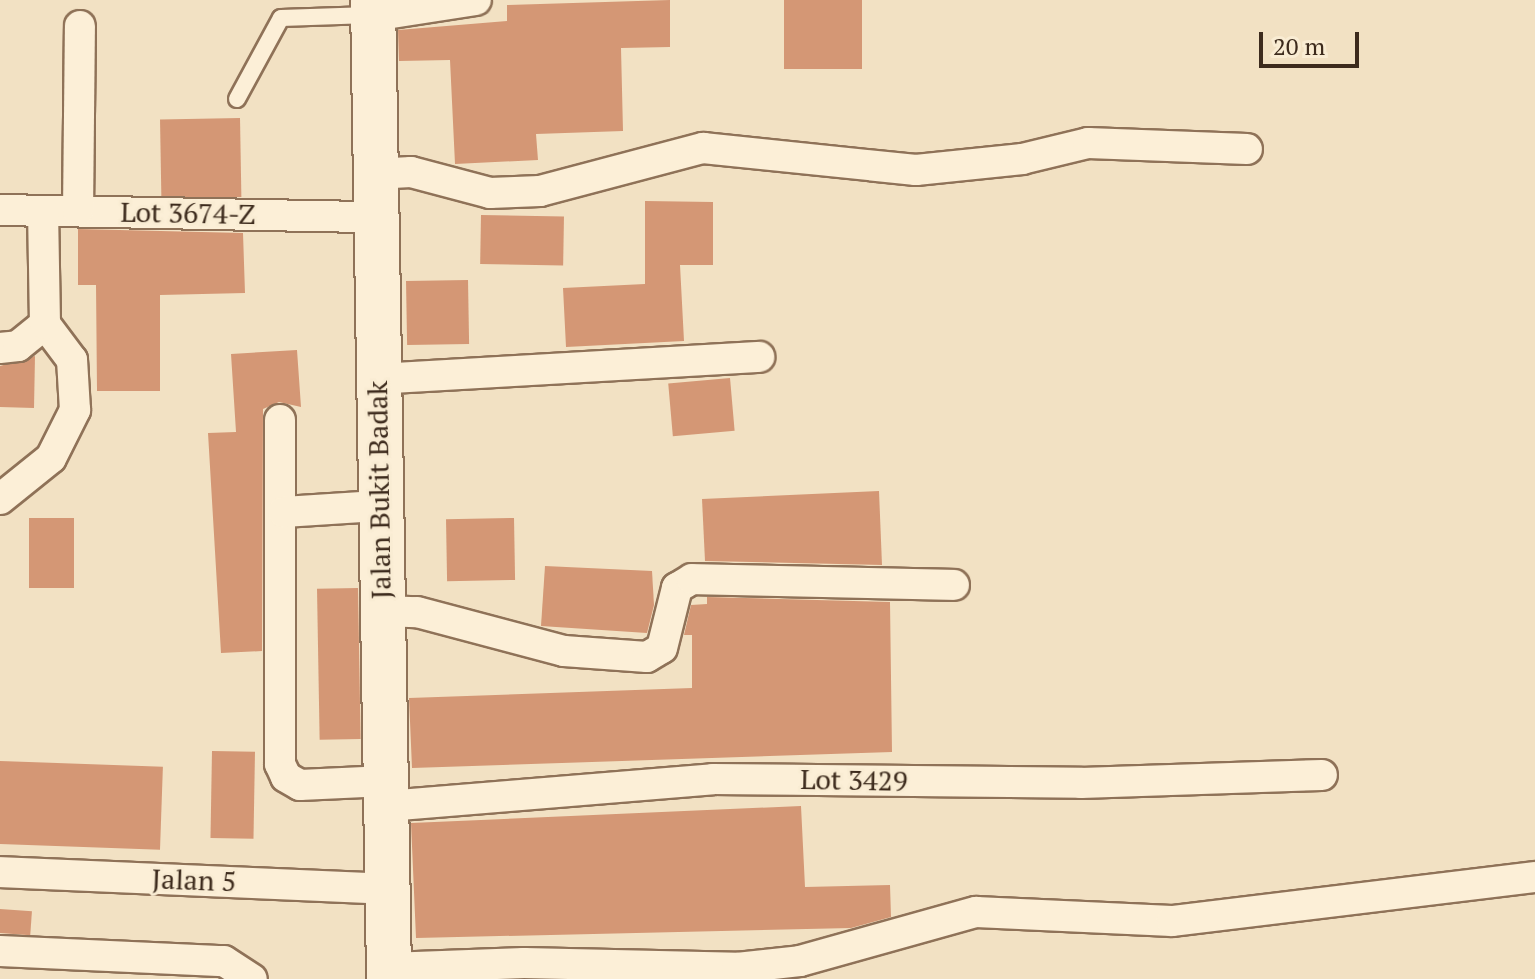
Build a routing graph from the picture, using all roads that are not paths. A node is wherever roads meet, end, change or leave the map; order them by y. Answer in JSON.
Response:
{"nodes":[{"id":1,"x":476,"y":0,"type":"edge"},
{"id":2,"x":373,"y":8,"type":"edge"},
{"id":3,"x":80,"y":26,"type":"dead end"},
{"id":4,"x":237,"y":99,"type":"dead end"},
{"id":5,"x":1247,"y":149,"type":"dead end"},
{"id":6,"x":374,"y":174,"type":"junction"},
{"id":7,"x":0,"y":210,"type":"edge"},
{"id":8,"x":43,"y":211,"type":"junction"},
{"id":9,"x":78,"y":211,"type":"junction"},
{"id":10,"x":375,"y":217,"type":"junction"},
{"id":11,"x":45,"y":324,"type":"junction"},
{"id":12,"x":0,"y":348,"type":"edge"},
{"id":13,"x":759,"y":357,"type":"dead end"},
{"id":14,"x":376,"y":379,"type":"junction"},
{"id":15,"x":280,"y":420,"type":"dead end"},
{"id":16,"x":0,"y":499,"type":"edge"},
{"id":17,"x":378,"y":506,"type":"junction"},
{"id":18,"x":283,"y":512,"type":"junction"},
{"id":19,"x":954,"y":585,"type":"dead end"},
{"id":20,"x":382,"y":611,"type":"junction"},
{"id":21,"x":1322,"y":775,"type":"dead end"},
{"id":22,"x":386,"y":794,"type":"junction"},
{"id":23,"x":0,"y":872,"type":"edge"},
{"id":24,"x":1535,"y":877,"type":"edge"},
{"id":25,"x":388,"y":889,"type":"junction"},
{"id":26,"x":0,"y":951,"type":"edge"},
{"id":27,"x":388,"y":973,"type":"edge"},
{"id":28,"x":252,"y":979,"type":"edge"}],
"edges":[{"from":1,"to":2,"type":"street"},
{"from":2,"to":4,"type":"lane"},
{"from":2,"to":6,"type":"main road","name":"Jalan Bukit Badak"},
{"from":3,"to":9,"type":"street"},
{"from":5,"to":6,"type":"street"},
{"from":6,"to":10,"type":"main road","name":"Jalan Bukit Badak"},
{"from":7,"to":8,"type":"street","name":"Lot 3674-Z"},
{"from":8,"to":9,"type":"street","name":"Lot 3674-Z"},
{"from":8,"to":11,"type":"street"},
{"from":9,"to":10,"type":"street","name":"Lot 3674-Z"},
{"from":10,"to":14,"type":"main road","name":"Jalan Bukit Badak"},
{"from":11,"to":12,"type":"street"},
{"from":11,"to":16,"type":"street"},
{"from":13,"to":14,"type":"street"},
{"from":14,"to":17,"type":"main road","name":"Jalan Bukit Badak"},
{"from":15,"to":18,"type":"street","name":"Lot 3429"},
{"from":17,"to":18,"type":"street"},
{"from":17,"to":20,"type":"main road","name":"Jalan Bukit Badak"},
{"from":18,"to":22,"type":"street","name":"Lot 3429"},
{"from":19,"to":20,"type":"street"},
{"from":20,"to":22,"type":"main road","name":"Jalan Bukit Badak"},
{"from":21,"to":22,"type":"street","name":"Lot 3429"},
{"from":22,"to":25,"type":"main road","name":"Jalan Bukit Badak"},
{"from":23,"to":25,"type":"street","name":"Jalan 5"},
{"from":24,"to":27,"type":"street"},
{"from":25,"to":27,"type":"main road","name":"Jalan Bukit Badak"},
{"from":26,"to":28,"type":"street"}]}
